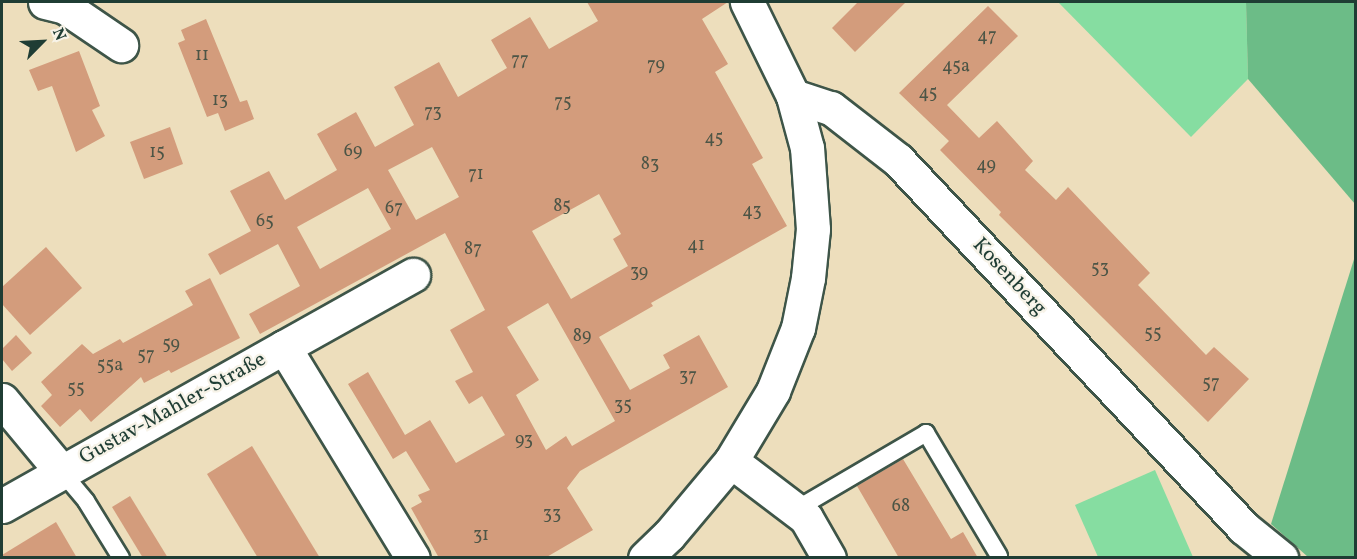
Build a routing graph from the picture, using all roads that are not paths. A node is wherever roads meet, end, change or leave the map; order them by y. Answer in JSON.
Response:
{"nodes":[{"id":1,"x":45,"y":2,"type":"edge"},
{"id":2,"x":747,"y":2,"type":"edge"},
{"id":3,"x":122,"y":45,"type":"dead end"},
{"id":4,"x":793,"y":96,"type":"junction"},
{"id":5,"x":413,"y":275,"type":"dead end"},
{"id":6,"x":284,"y":347,"type":"junction"},
{"id":7,"x":2,"y":400,"type":"edge"},
{"id":8,"x":731,"y":461,"type":"junction"},
{"id":9,"x":61,"y":471,"type":"junction"},
{"id":10,"x":2,"y":506,"type":"edge"},
{"id":11,"x":795,"y":510,"type":"junction"},
{"id":12,"x":999,"y":556,"type":"edge"},
{"id":13,"x":121,"y":558,"type":"edge"},
{"id":14,"x":412,"y":558,"type":"edge"},
{"id":15,"x":645,"y":558,"type":"edge"},
{"id":16,"x":829,"y":558,"type":"edge"},
{"id":17,"x":1281,"y":558,"type":"edge"}],
"edges":[{"from":1,"to":3,"type":"street"},
{"from":2,"to":4,"type":"street"},
{"from":4,"to":8,"type":"street"},
{"from":4,"to":17,"type":"street","name":"Kosenberg"},
{"from":5,"to":6,"type":"street","name":"Gustav-Mahler-Straße"},
{"from":6,"to":9,"type":"street","name":"Gustav-Mahler-Straße"},
{"from":6,"to":14,"type":"street","name":"Gustav-Mahler-Straße"},
{"from":7,"to":9,"type":"street","name":"Gustav-Mahler-Straße"},
{"from":8,"to":11,"type":"street"},
{"from":8,"to":15,"type":"street"},
{"from":9,"to":10,"type":"street","name":"Gustav-Mahler-Straße"},
{"from":9,"to":13,"type":"lane"},
{"from":11,"to":12,"type":"lane"},
{"from":11,"to":16,"type":"street"}]}
